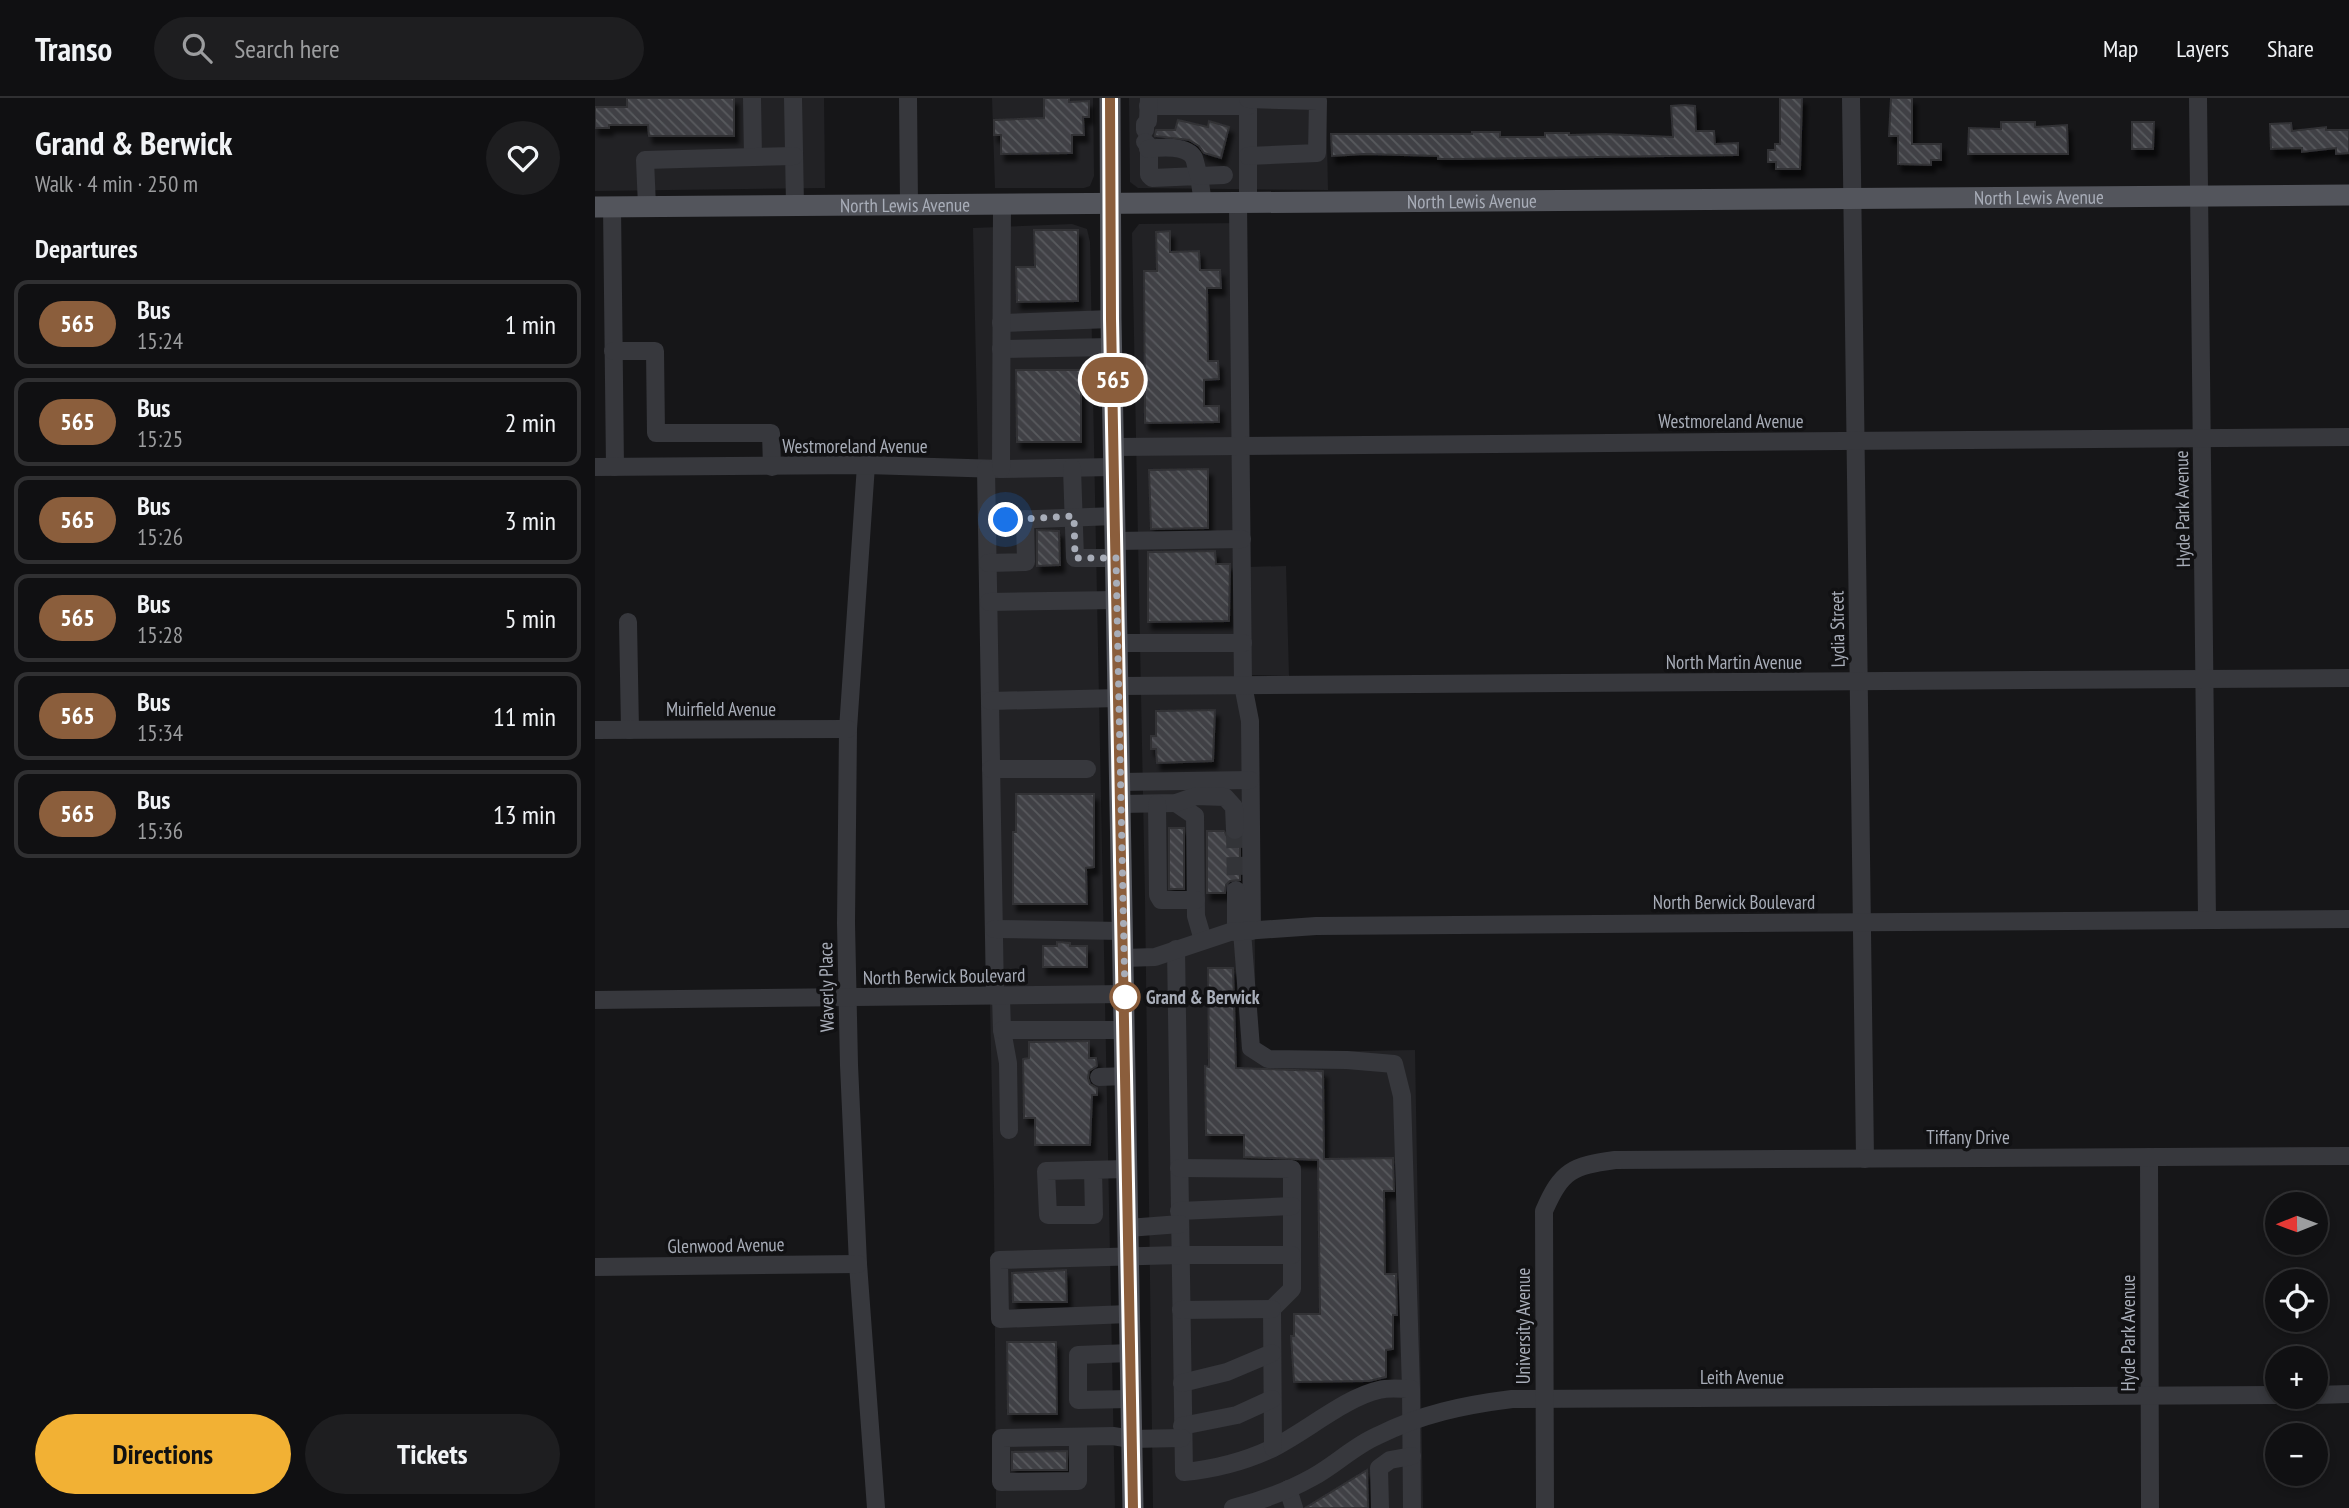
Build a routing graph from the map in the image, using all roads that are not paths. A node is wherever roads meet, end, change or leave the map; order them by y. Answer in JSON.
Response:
{"nodes":[{"id":1,"x":752,"y":98,"type":"edge"},
{"id":2,"x":793,"y":98,"type":"edge"},
{"id":3,"x":908,"y":98,"type":"edge"},
{"id":4,"x":1110,"y":98,"type":"edge"},
{"id":5,"x":1851,"y":98,"type":"edge"},
{"id":6,"x":2198,"y":98,"type":"edge"},
{"id":7,"x":1248,"y":101,"type":"edge"},
{"id":8,"x":1149,"y":129,"type":"edge"},
{"id":9,"x":794,"y":156,"type":"junction"},
{"id":10,"x":1248,"y":156,"type":"junction"},
{"id":11,"x":753,"y":157,"type":"junction"},
{"id":12,"x":1224,"y":175,"type":"dead end"},
{"id":13,"x":1199,"y":176,"type":"junction"},
{"id":14,"x":2349,"y":194,"type":"edge"},
{"id":15,"x":2199,"y":195,"type":"junction"},
{"id":16,"x":1852,"y":198,"type":"junction"},
{"id":17,"x":1243,"y":202,"type":"junction"},
{"id":18,"x":1111,"y":203,"type":"junction"},
{"id":19,"x":1203,"y":203,"type":"junction"},
{"id":20,"x":909,"y":204,"type":"junction"},
{"id":21,"x":1002,"y":204,"type":"junction"},
{"id":22,"x":795,"y":205,"type":"junction"},
{"id":23,"x":647,"y":206,"type":"junction"},
{"id":24,"x":603,"y":207,"type":"edge"},
{"id":25,"x":1111,"y":319,"type":"junction"},
{"id":26,"x":1002,"y":323,"type":"junction"},
{"id":27,"x":1112,"y":347,"type":"junction"},
{"id":28,"x":1001,"y":349,"type":"junction"},
{"id":29,"x":614,"y":351,"type":"junction"},
{"id":30,"x":688,"y":434,"type":"junction"},
{"id":31,"x":2349,"y":438,"type":"edge"},
{"id":32,"x":2202,"y":439,"type":"junction"},
{"id":33,"x":1855,"y":442,"type":"junction"},
{"id":34,"x":1241,"y":446,"type":"junction"},
{"id":35,"x":1114,"y":457,"type":"junction"},
{"id":36,"x":866,"y":465,"type":"junction"},
{"id":37,"x":595,"y":467,"type":"edge"},
{"id":38,"x":615,"y":467,"type":"junction"},
{"id":39,"x":690,"y":467,"type":"junction"},
{"id":40,"x":772,"y":467,"type":"junction"},
{"id":41,"x":1072,"y":468,"type":"junction"},
{"id":42,"x":994,"y":469,"type":"junction"},
{"id":43,"x":1074,"y":516,"type":"junction"},
{"id":44,"x":1115,"y":516,"type":"junction"},
{"id":45,"x":1025,"y":519,"type":"junction"},
{"id":46,"x":987,"y":521,"type":"junction"},
{"id":47,"x":1242,"y":539,"type":"junction"},
{"id":48,"x":1116,"y":550,"type":"junction"},
{"id":49,"x":988,"y":563,"type":"junction"},
{"id":50,"x":1117,"y":600,"type":"junction"},
{"id":51,"x":989,"y":602,"type":"junction"},
{"id":52,"x":628,"y":622,"type":"dead end"},
{"id":53,"x":1118,"y":643,"type":"junction"},
{"id":54,"x":1243,"y":643,"type":"junction"},
{"id":55,"x":2349,"y":678,"type":"edge"},
{"id":56,"x":2204,"y":679,"type":"junction"},
{"id":57,"x":1859,"y":682,"type":"junction"},
{"id":58,"x":1243,"y":685,"type":"junction"},
{"id":59,"x":1119,"y":692,"type":"junction"},
{"id":60,"x":990,"y":701,"type":"junction"},
{"id":61,"x":848,"y":729,"type":"junction"},
{"id":62,"x":595,"y":730,"type":"edge"},
{"id":63,"x":630,"y":730,"type":"junction"},
{"id":64,"x":991,"y":769,"type":"junction"},
{"id":65,"x":1087,"y":769,"type":"dead end"},
{"id":66,"x":1250,"y":780,"type":"junction"},
{"id":67,"x":1120,"y":782,"type":"junction"},
{"id":68,"x":1176,"y":803,"type":"junction"},
{"id":69,"x":1121,"y":804,"type":"junction"},
{"id":70,"x":1157,"y":804,"type":"junction"},
{"id":71,"x":1235,"y":830,"type":"tunnel mouth"},
{"id":72,"x":1236,"y":890,"type":"tunnel mouth"},
{"id":73,"x":1196,"y":900,"type":"junction"},
{"id":74,"x":2349,"y":919,"type":"edge"},
{"id":75,"x":2207,"y":920,"type":"junction"},
{"id":76,"x":1862,"y":923,"type":"junction"},
{"id":77,"x":994,"y":929,"type":"junction"},
{"id":78,"x":1123,"y":931,"type":"junction"},
{"id":79,"x":1244,"y":931,"type":"junction"},
{"id":80,"x":1203,"y":940,"type":"junction"},
{"id":81,"x":1177,"y":949,"type":"junction"},
{"id":82,"x":1124,"y":958,"type":"junction"},
{"id":83,"x":1125,"y":994,"type":"junction"},
{"id":84,"x":998,"y":996,"type":"junction"},
{"id":85,"x":848,"y":998,"type":"junction"},
{"id":86,"x":595,"y":1000,"type":"edge"},
{"id":87,"x":1002,"y":1030,"type":"junction"},
{"id":88,"x":1125,"y":1030,"type":"junction"},
{"id":89,"x":1126,"y":1076,"type":"junction"},
{"id":90,"x":1099,"y":1077,"type":"dead end"},
{"id":91,"x":1009,"y":1130,"type":"dead end"},
{"id":92,"x":2349,"y":1156,"type":"edge"},
{"id":93,"x":2149,"y":1157,"type":"junction"},
{"id":94,"x":1865,"y":1159,"type":"junction"},
{"id":95,"x":1588,"y":1164,"type":"joint"},
{"id":96,"x":1127,"y":1168,"type":"junction"},
{"id":97,"x":1179,"y":1168,"type":"junction"},
{"id":98,"x":1093,"y":1170,"type":"dead end"},
{"id":99,"x":1292,"y":1206,"type":"junction"},
{"id":100,"x":1180,"y":1218,"type":"junction"},
{"id":101,"x":1128,"y":1228,"type":"junction"},
{"id":102,"x":1180,"y":1255,"type":"junction"},
{"id":103,"x":1292,"y":1255,"type":"junction"},
{"id":104,"x":1128,"y":1258,"type":"junction"},
{"id":105,"x":858,"y":1264,"type":"junction"},
{"id":106,"x":595,"y":1267,"type":"edge"},
{"id":107,"x":1272,"y":1309,"type":"junction"},
{"id":108,"x":1181,"y":1310,"type":"junction"},
{"id":109,"x":1129,"y":1314,"type":"junction"},
{"id":110,"x":1130,"y":1353,"type":"junction"},
{"id":111,"x":1272,"y":1353,"type":"junction"},
{"id":112,"x":1182,"y":1383,"type":"junction"},
{"id":113,"x":1412,"y":1389,"type":"junction"},
{"id":114,"x":2349,"y":1394,"type":"edge"},
{"id":115,"x":2150,"y":1395,"type":"junction"},
{"id":116,"x":2265,"y":1395,"type":"edge"},
{"id":117,"x":2328,"y":1395,"type":"edge"},
{"id":118,"x":1130,"y":1399,"type":"junction"},
{"id":119,"x":1272,"y":1399,"type":"junction"},
{"id":120,"x":1545,"y":1399,"type":"junction"},
{"id":121,"x":1412,"y":1421,"type":"junction"},
{"id":122,"x":1182,"y":1432,"type":"junction"},
{"id":123,"x":1077,"y":1437,"type":"junction"},
{"id":124,"x":1131,"y":1439,"type":"junction"},
{"id":125,"x":1273,"y":1448,"type":"junction"},
{"id":126,"x":1412,"y":1456,"type":"junction"},
{"id":127,"x":1288,"y":1489,"type":"junction"},
{"id":128,"x":876,"y":1508,"type":"edge"},
{"id":129,"x":1133,"y":1508,"type":"edge"},
{"id":130,"x":1233,"y":1508,"type":"edge"},
{"id":131,"x":1294,"y":1508,"type":"edge"},
{"id":132,"x":1380,"y":1508,"type":"edge"},
{"id":133,"x":1412,"y":1508,"type":"edge"},
{"id":134,"x":1545,"y":1508,"type":"edge"},
{"id":135,"x":2150,"y":1508,"type":"edge"}],
"edges":[{"from":1,"to":11,"type":"street"},
{"from":2,"to":9,"type":"street"},
{"from":3,"to":20,"type":"street"},
{"from":4,"to":18,"type":"main road"},
{"from":5,"to":16,"type":"street","name":"Lydia Street"},
{"from":6,"to":15,"type":"street","name":"Hyde Park Avenue"},
{"from":7,"to":8,"type":"street"},
{"from":7,"to":10,"type":"street"},
{"from":7,"to":10,"type":"street"},
{"from":8,"to":13,"type":"street"},
{"from":8,"to":13,"type":"street"},
{"from":9,"to":11,"type":"street"},
{"from":9,"to":22,"type":"street"},
{"from":10,"to":17,"type":"street"},
{"from":11,"to":23,"type":"street"},
{"from":12,"to":13,"type":"street"},
{"from":13,"to":19,"type":"street"},
{"from":14,"to":15,"type":"main road","name":"North Lewis Avenue"},
{"from":15,"to":16,"type":"main road","name":"North Lewis Avenue"},
{"from":15,"to":32,"type":"street","name":"Hyde Park Avenue"},
{"from":16,"to":17,"type":"main road","name":"North Lewis Avenue"},
{"from":16,"to":33,"type":"street","name":"Lydia Street"},
{"from":17,"to":19,"type":"main road","name":"North Lewis Avenue"},
{"from":17,"to":34,"type":"street"},
{"from":18,"to":19,"type":"main road","name":"North Lewis Avenue"},
{"from":18,"to":21,"type":"main road","name":"North Lewis Avenue"},
{"from":18,"to":25,"type":"main road"},
{"from":20,"to":21,"type":"main road","name":"North Lewis Avenue"},
{"from":20,"to":22,"type":"main road","name":"North Lewis Avenue"},
{"from":21,"to":26,"type":"street"},
{"from":22,"to":23,"type":"main road","name":"North Lewis Avenue"},
{"from":23,"to":24,"type":"main road","name":"North Lewis Avenue"},
{"from":24,"to":29,"type":"street"},
{"from":25,"to":26,"type":"street"},
{"from":25,"to":27,"type":"main road"},
{"from":26,"to":28,"type":"street"},
{"from":27,"to":28,"type":"street"},
{"from":27,"to":35,"type":"main road"},
{"from":28,"to":42,"type":"street"},
{"from":29,"to":30,"type":"street"},
{"from":29,"to":38,"type":"street"},
{"from":30,"to":39,"type":"street"},
{"from":30,"to":40,"type":"street"},
{"from":31,"to":32,"type":"street","name":"Westmoreland Avenue"},
{"from":32,"to":33,"type":"street","name":"Westmoreland Avenue"},
{"from":32,"to":56,"type":"street","name":"Hyde Park Avenue"},
{"from":33,"to":34,"type":"street","name":"Westmoreland Avenue"},
{"from":33,"to":57,"type":"street","name":"Lydia Street"},
{"from":34,"to":35,"type":"street","name":"Westmoreland Avenue"},
{"from":34,"to":47,"type":"street"},
{"from":35,"to":41,"type":"street","name":"Westmoreland Avenue"},
{"from":35,"to":44,"type":"main road"},
{"from":36,"to":40,"type":"street","name":"Westmoreland Avenue"},
{"from":36,"to":42,"type":"street","name":"Westmoreland Avenue"},
{"from":36,"to":61,"type":"street","name":"Waverly Place"},
{"from":37,"to":38,"type":"street","name":"Westmoreland Avenue"},
{"from":38,"to":39,"type":"street","name":"Westmoreland Avenue"},
{"from":39,"to":40,"type":"street","name":"Westmoreland Avenue"},
{"from":41,"to":42,"type":"street","name":"Westmoreland Avenue"},
{"from":41,"to":43,"type":"street"},
{"from":42,"to":46,"type":"street"},
{"from":43,"to":44,"type":"street"},
{"from":43,"to":45,"type":"street"},
{"from":43,"to":48,"type":"street"},
{"from":44,"to":48,"type":"main road"},
{"from":45,"to":46,"type":"street"},
{"from":45,"to":49,"type":"street"},
{"from":46,"to":49,"type":"street"},
{"from":47,"to":48,"type":"street"},
{"from":47,"to":54,"type":"street"},
{"from":48,"to":50,"type":"main road"},
{"from":49,"to":51,"type":"street"},
{"from":50,"to":51,"type":"street"},
{"from":50,"to":53,"type":"main road"},
{"from":51,"to":60,"type":"street"},
{"from":52,"to":63,"type":"street"},
{"from":53,"to":54,"type":"street"},
{"from":53,"to":59,"type":"main road"},
{"from":54,"to":58,"type":"street"},
{"from":55,"to":56,"type":"street","name":"North Martin Avenue"},
{"from":56,"to":57,"type":"street","name":"North Martin Avenue"},
{"from":56,"to":75,"type":"street","name":"Hyde Park Avenue"},
{"from":57,"to":58,"type":"street","name":"North Martin Avenue"},
{"from":57,"to":76,"type":"street","name":"Lydia Street"},
{"from":58,"to":59,"type":"street","name":"North Martin Avenue"},
{"from":58,"to":66,"type":"street"},
{"from":59,"to":60,"type":"street","name":"North Martin Avenue"},
{"from":59,"to":67,"type":"main road"},
{"from":60,"to":64,"type":"street"},
{"from":61,"to":63,"type":"street","name":"Muirfield Avenue"},
{"from":61,"to":85,"type":"street","name":"Waverly Place"},
{"from":62,"to":63,"type":"street","name":"Muirfield Avenue"},
{"from":64,"to":65,"type":"street"},
{"from":64,"to":77,"type":"street"},
{"from":66,"to":67,"type":"street"},
{"from":66,"to":79,"type":"street"},
{"from":67,"to":69,"type":"main road"},
{"from":68,"to":70,"type":"street"},
{"from":68,"to":71,"type":"street"},
{"from":68,"to":73,"type":"street"},
{"from":69,"to":70,"type":"street"},
{"from":69,"to":78,"type":"main road"},
{"from":70,"to":73,"type":"street"},
{"from":72,"to":79,"type":"street"},
{"from":73,"to":80,"type":"street"},
{"from":74,"to":75,"type":"street","name":"North Berwick Boulevard"},
{"from":75,"to":76,"type":"street","name":"North Berwick Boulevard"},
{"from":76,"to":79,"type":"street","name":"North Berwick Boulevard"},
{"from":76,"to":94,"type":"street","name":"Lydia Street"},
{"from":77,"to":78,"type":"street"},
{"from":77,"to":84,"type":"street"},
{"from":78,"to":82,"type":"main road"},
{"from":79,"to":80,"type":"street","name":"North Berwick Boulevard"},
{"from":79,"to":113,"type":"street"},
{"from":80,"to":81,"type":"street","name":"North Berwick Boulevard"},
{"from":81,"to":82,"type":"street","name":"North Berwick Boulevard"},
{"from":81,"to":97,"type":"street"},
{"from":82,"to":83,"type":"main road"},
{"from":83,"to":84,"type":"street","name":"North Berwick Boulevard"},
{"from":83,"to":88,"type":"main road"},
{"from":84,"to":85,"type":"street","name":"North Berwick Boulevard"},
{"from":84,"to":87,"type":"street"},
{"from":85,"to":86,"type":"street","name":"North Berwick Boulevard"},
{"from":85,"to":105,"type":"street","name":"Waverly Place"},
{"from":87,"to":88,"type":"street"},
{"from":87,"to":91,"type":"street"},
{"from":88,"to":89,"type":"main road"},
{"from":89,"to":90,"type":"street"},
{"from":89,"to":96,"type":"main road"},
{"from":92,"to":93,"type":"street","name":"Tiffany Drive"},
{"from":93,"to":94,"type":"street","name":"Tiffany Drive"},
{"from":93,"to":115,"type":"street","name":"Hyde Park Avenue"},
{"from":94,"to":95,"type":"street","name":"Tiffany Drive"},
{"from":95,"to":120,"type":"street","name":"University Avenue"},
{"from":96,"to":98,"type":"street"},
{"from":96,"to":101,"type":"main road"},
{"from":97,"to":99,"type":"street"},
{"from":97,"to":100,"type":"street"},
{"from":99,"to":100,"type":"street"},
{"from":99,"to":103,"type":"street"},
{"from":100,"to":101,"type":"street"},
{"from":100,"to":102,"type":"street"},
{"from":101,"to":104,"type":"main road"},
{"from":102,"to":103,"type":"street"},
{"from":102,"to":104,"type":"street"},
{"from":102,"to":108,"type":"street"},
{"from":103,"to":107,"type":"street"},
{"from":104,"to":109,"type":"main road"},
{"from":104,"to":109,"type":"street"},
{"from":105,"to":106,"type":"street","name":"Glenwood Avenue"},
{"from":105,"to":128,"type":"street","name":"Waverly Place"},
{"from":107,"to":108,"type":"street"},
{"from":107,"to":111,"type":"street"},
{"from":108,"to":112,"type":"street"},
{"from":109,"to":110,"type":"main road"},
{"from":110,"to":118,"type":"main road"},
{"from":110,"to":118,"type":"street"},
{"from":111,"to":112,"type":"street"},
{"from":111,"to":119,"type":"street"},
{"from":112,"to":122,"type":"street"},
{"from":113,"to":121,"type":"street"},
{"from":113,"to":125,"type":"street"},
{"from":114,"to":117,"type":"street"},
{"from":115,"to":116,"type":"street","name":"Leith Avenue"},
{"from":115,"to":120,"type":"street","name":"Leith Avenue"},
{"from":115,"to":135,"type":"street","name":"Hyde Park Avenue"},
{"from":118,"to":124,"type":"main road"},
{"from":119,"to":122,"type":"street"},
{"from":119,"to":125,"type":"street"},
{"from":120,"to":121,"type":"street","name":"Leith Avenue"},
{"from":120,"to":134,"type":"street","name":"University Avenue"},
{"from":121,"to":126,"type":"street"},
{"from":121,"to":127,"type":"street","name":"Leith Avenue"},
{"from":122,"to":124,"type":"street"},
{"from":122,"to":125,"type":"street"},
{"from":123,"to":123,"type":"street"},
{"from":123,"to":124,"type":"street"},
{"from":124,"to":129,"type":"main road"},
{"from":126,"to":132,"type":"street"},
{"from":126,"to":133,"type":"street"},
{"from":127,"to":130,"type":"street","name":"Leith Avenue"},
{"from":127,"to":131,"type":"street"}]}
